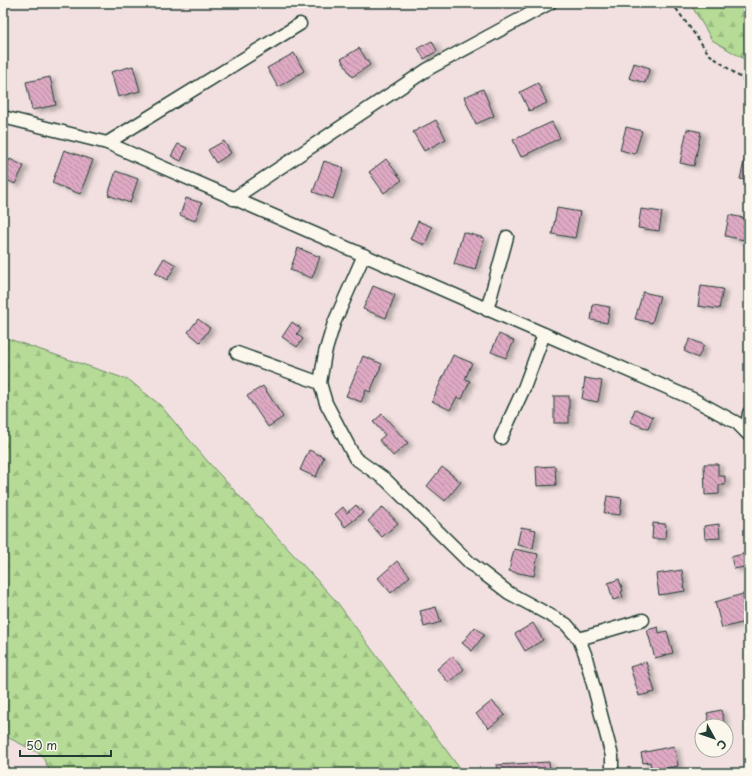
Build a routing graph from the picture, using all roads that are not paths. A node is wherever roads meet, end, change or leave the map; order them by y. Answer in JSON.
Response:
{"nodes":[{"id":1,"x":550,"y":3,"type":"edge"},
{"id":2,"x":300,"y":24,"type":"dead end"},
{"id":3,"x":3,"y":117,"type":"edge"},
{"id":4,"x":107,"y":144,"type":"junction"},
{"id":5,"x":233,"y":199,"type":"junction"},
{"id":6,"x":506,"y":237,"type":"dead end"},
{"id":7,"x":364,"y":255,"type":"junction"},
{"id":8,"x":487,"y":310,"type":"junction"},
{"id":9,"x":544,"y":334,"type":"junction"},
{"id":10,"x":237,"y":353,"type":"dead end"},
{"id":11,"x":320,"y":384,"type":"junction"},
{"id":12,"x":749,"y":414,"type":"edge"},
{"id":13,"x":748,"y":433,"type":"edge"},
{"id":14,"x":501,"y":438,"type":"dead end"},
{"id":15,"x":643,"y":620,"type":"dead end"},
{"id":16,"x":579,"y":640,"type":"junction"},
{"id":17,"x":612,"y":773,"type":"edge"}],
"edges":[{"from":1,"to":5,"type":"street"},
{"from":2,"to":4,"type":"street"},
{"from":3,"to":4,"type":"street"},
{"from":4,"to":5,"type":"street"},
{"from":5,"to":7,"type":"street"},
{"from":6,"to":8,"type":"street"},
{"from":7,"to":8,"type":"street"},
{"from":7,"to":11,"type":"street"},
{"from":8,"to":9,"type":"street"},
{"from":9,"to":13,"type":"street"},
{"from":9,"to":14,"type":"street"},
{"from":10,"to":11,"type":"street"},
{"from":11,"to":16,"type":"street"},
{"from":12,"to":13,"type":"street"},
{"from":15,"to":16,"type":"street"},
{"from":16,"to":17,"type":"street"}]}
